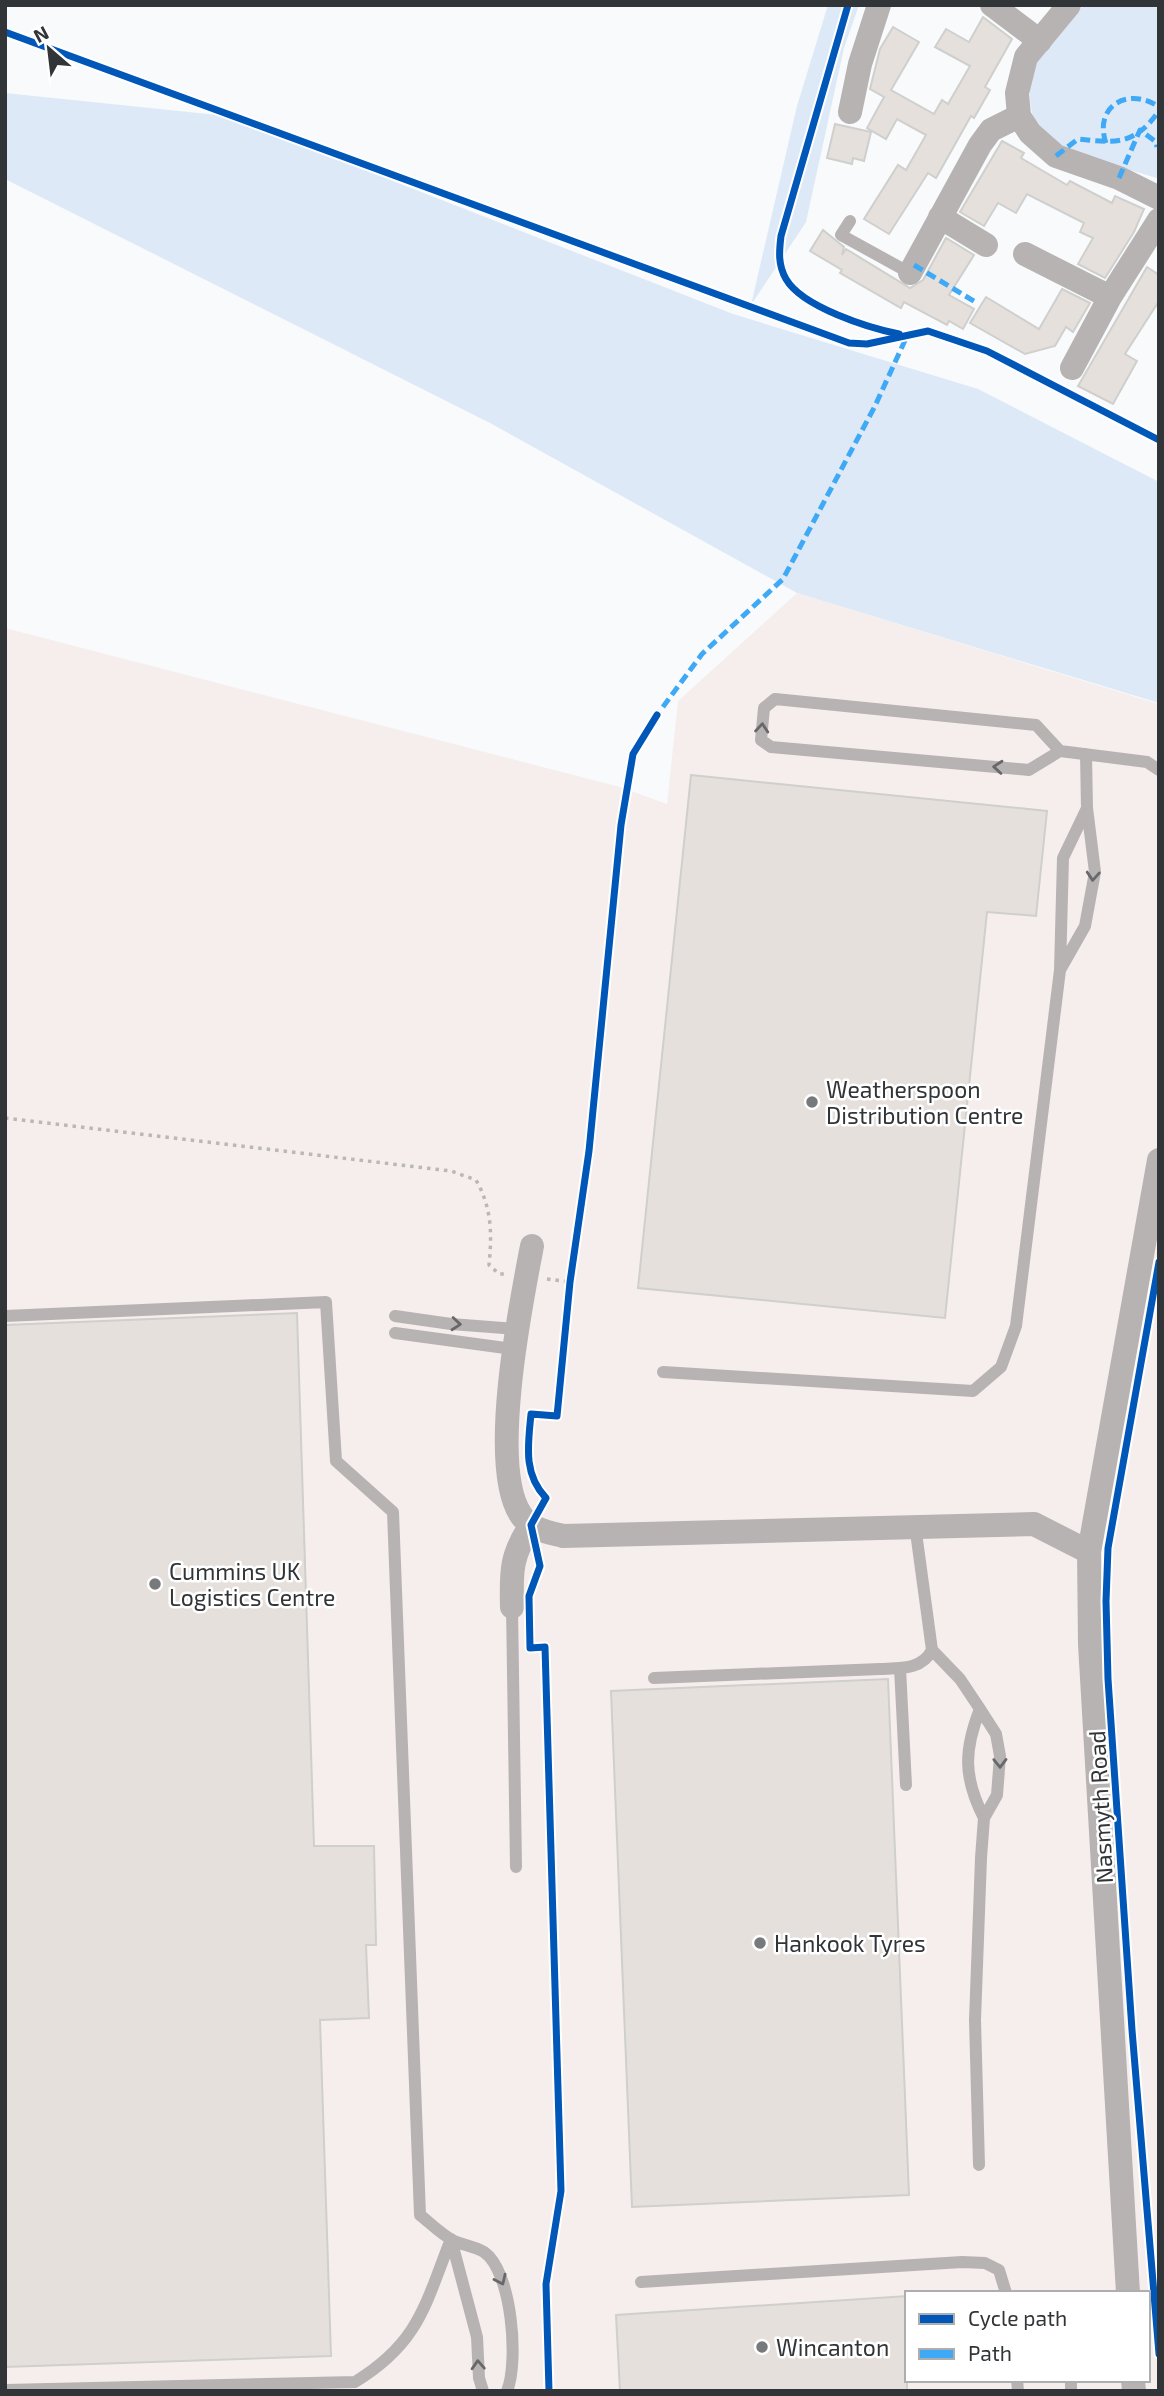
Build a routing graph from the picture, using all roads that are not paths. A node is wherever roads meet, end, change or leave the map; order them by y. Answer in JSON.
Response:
{"nodes":[{"id":1,"x":879,"y":5,"type":"edge"},
{"id":2,"x":992,"y":5,"type":"edge"},
{"id":3,"x":1069,"y":5,"type":"edge"},
{"id":4,"x":1040,"y":41,"type":"junction"},
{"id":5,"x":850,"y":113,"type":"dead end"},
{"id":6,"x":1019,"y":116,"type":"junction"},
{"id":7,"x":1159,"y":198,"type":"edge"},
{"id":8,"x":940,"y":217,"type":"junction"},
{"id":9,"x":1159,"y":220,"type":"edge"},
{"id":10,"x":850,"y":221,"type":"dead end"},
{"id":11,"x":986,"y":245,"type":"dead end"},
{"id":12,"x":1025,"y":254,"type":"dead end"},
{"id":13,"x":910,"y":273,"type":"joint"},
{"id":14,"x":1110,"y":297,"type":"junction"},
{"id":15,"x":1072,"y":368,"type":"dead end"},
{"id":16,"x":1060,"y":751,"type":"junction"},
{"id":17,"x":1086,"y":754,"type":"junction"},
{"id":18,"x":1159,"y":770,"type":"edge"},
{"id":19,"x":1087,"y":808,"type":"junction"},
{"id":20,"x":1060,"y":970,"type":"junction"},
{"id":21,"x":1159,"y":1160,"type":"edge"},
{"id":22,"x":532,"y":1246,"type":"dead end"},
{"id":23,"x":5,"y":1316,"type":"edge"},
{"id":24,"x":396,"y":1316,"type":"dead end"},
{"id":25,"x":396,"y":1333,"type":"dead end"},
{"id":26,"x":515,"y":1339,"type":"junction"},
{"id":27,"x":663,"y":1372,"type":"dead end"},
{"id":28,"x":531,"y":1525,"type":"junction"},
{"id":29,"x":915,"y":1525,"type":"junction"},
{"id":30,"x":1089,"y":1552,"type":"junction"},
{"id":31,"x":512,"y":1607,"type":"joint"},
{"id":32,"x":932,"y":1650,"type":"junction"},
{"id":33,"x":900,"y":1668,"type":"junction"},
{"id":34,"x":654,"y":1678,"type":"dead end"},
{"id":35,"x":980,"y":1709,"type":"junction"},
{"id":36,"x":906,"y":1785,"type":"dead end"},
{"id":37,"x":984,"y":1818,"type":"junction"},
{"id":38,"x":516,"y":1867,"type":"dead end"},
{"id":39,"x":979,"y":2165,"type":"dead end"},
{"id":40,"x":451,"y":2239,"type":"junction"},
{"id":41,"x":641,"y":2282,"type":"dead end"},
{"id":42,"x":1005,"y":2291,"type":"edge"},
{"id":43,"x":1128,"y":2291,"type":"edge"},
{"id":44,"x":5,"y":2390,"type":"edge"},
{"id":45,"x":483,"y":2391,"type":"edge"},
{"id":46,"x":507,"y":2391,"type":"edge"}],
"edges":[{"from":1,"to":5,"type":"street"},
{"from":2,"to":4,"type":"street"},
{"from":3,"to":4,"type":"street"},
{"from":4,"to":6,"type":"street"},
{"from":6,"to":7,"type":"street"},
{"from":6,"to":8,"type":"street"},
{"from":8,"to":11,"type":"street"},
{"from":8,"to":13,"type":"street"},
{"from":9,"to":14,"type":"street"},
{"from":10,"to":13,"type":"lane"},
{"from":12,"to":14,"type":"street"},
{"from":14,"to":15,"type":"street"},
{"from":16,"to":16,"type":"lane","one_way":true},
{"from":16,"to":17,"type":"lane"},
{"from":17,"to":18,"type":"lane"},
{"from":17,"to":19,"type":"lane"},
{"from":19,"to":20,"type":"lane"},
{"from":19,"to":20,"type":"lane","one_way":true},
{"from":20,"to":27,"type":"lane"},
{"from":21,"to":30,"type":"street","name":"Nasmyth Road"},
{"from":22,"to":26,"type":"street"},
{"from":23,"to":40,"type":"lane"},
{"from":24,"to":26,"type":"lane","one_way":true},
{"from":25,"to":26,"type":"lane"},
{"from":26,"to":28,"type":"street"},
{"from":28,"to":29,"type":"street"},
{"from":28,"to":31,"type":"street"},
{"from":29,"to":30,"type":"street"},
{"from":29,"to":32,"type":"lane"},
{"from":30,"to":43,"type":"street","name":"Nasmyth Road"},
{"from":31,"to":38,"type":"lane"},
{"from":32,"to":33,"type":"lane"},
{"from":32,"to":35,"type":"lane"},
{"from":33,"to":34,"type":"lane"},
{"from":33,"to":36,"type":"lane"},
{"from":35,"to":37,"type":"lane"},
{"from":35,"to":37,"type":"lane","one_way":true},
{"from":37,"to":39,"type":"lane"},
{"from":40,"to":44,"type":"lane"},
{"from":45,"to":40,"type":"lane","one_way":true},
{"from":40,"to":46,"type":"lane","one_way":true},
{"from":41,"to":42,"type":"lane"}]}
